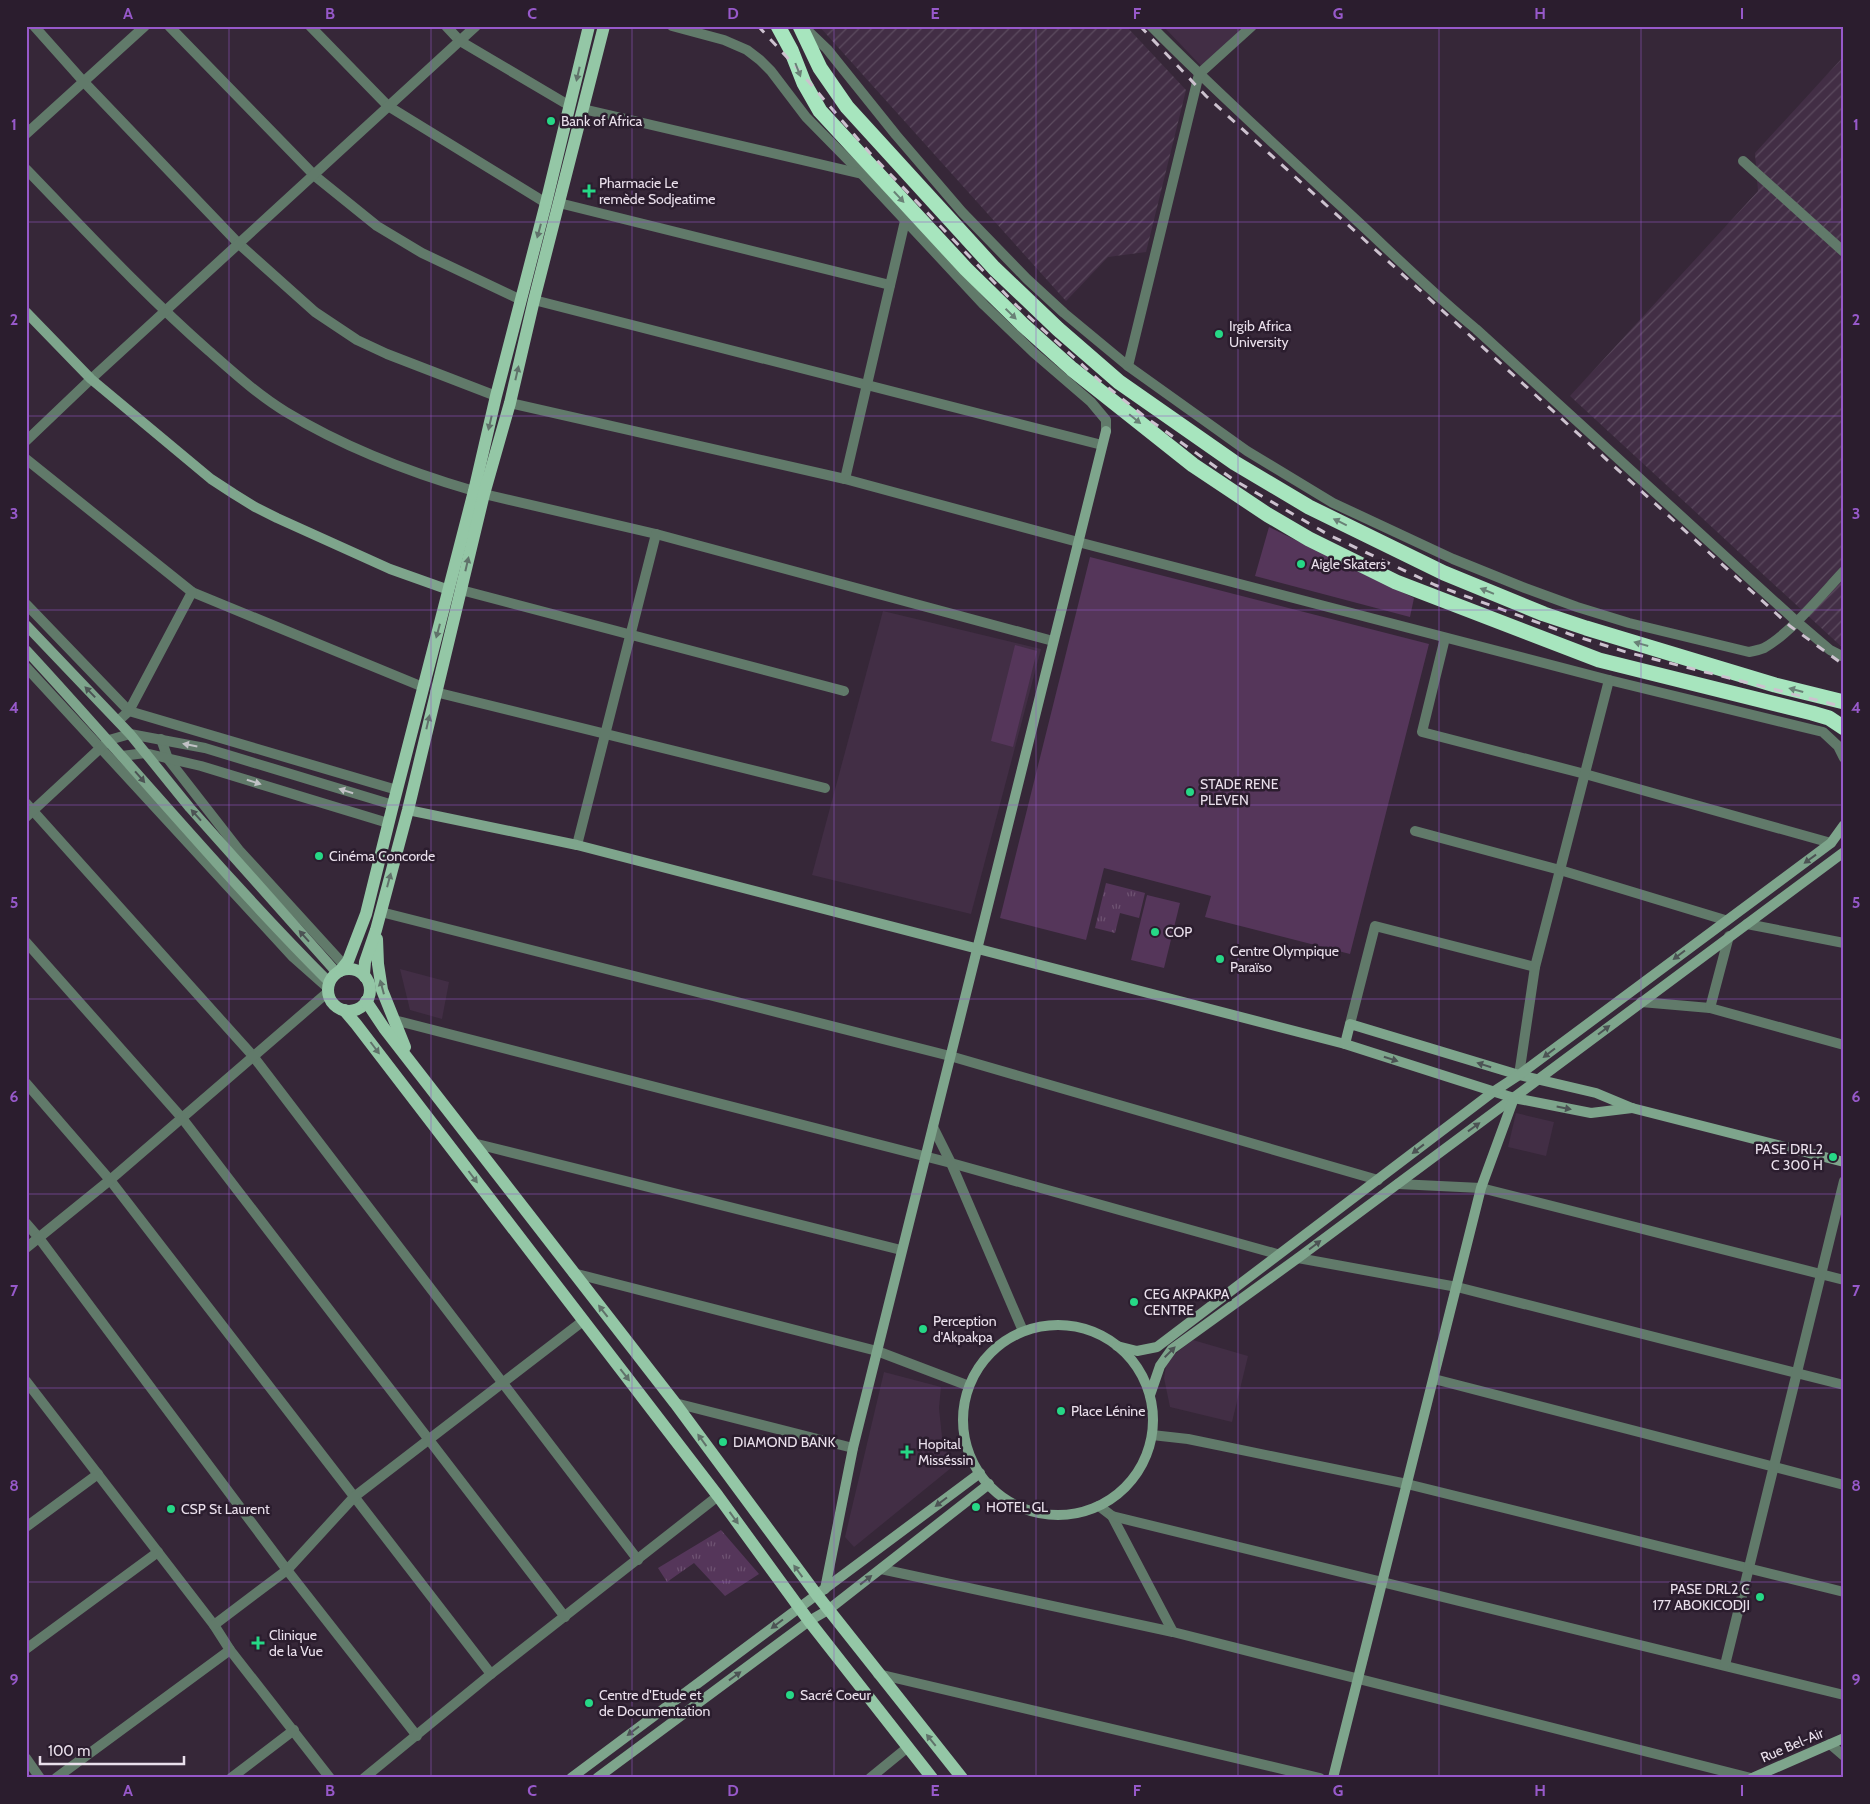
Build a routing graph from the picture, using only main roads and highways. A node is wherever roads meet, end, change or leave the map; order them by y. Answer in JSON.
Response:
{"nodes":[{"id":1,"x":589,"y":26,"type":"edge"},
{"id":2,"x":604,"y":26,"type":"edge"},
{"id":3,"x":778,"y":26,"type":"edge"},
{"id":4,"x":801,"y":26,"type":"edge"},
{"id":5,"x":552,"y":203,"type":"junction"},
{"id":6,"x":479,"y":492,"type":"junction"},
{"id":7,"x":429,"y":689,"type":"junction"},
{"id":8,"x":1844,"y":702,"type":"edge"},
{"id":9,"x":1844,"y":728,"type":"edge"},
{"id":10,"x":376,"y":930,"type":"junction"},
{"id":11,"x":365,"y":977,"type":"junction"},
{"id":12,"x":335,"y":979,"type":"junction"},
{"id":13,"x":366,"y":1001,"type":"junction"},
{"id":14,"x":344,"y":1010,"type":"junction"},
{"id":15,"x":424,"y":1079,"type":"junction"},
{"id":16,"x":932,"y":1778,"type":"edge"},
{"id":17,"x":962,"y":1778,"type":"edge"}],
"edges":[{"from":1,"to":5,"type":"main road","one_way":true},
{"from":2,"to":5,"type":"main road"},
{"from":3,"to":9,"type":"highway","one_way":true},
{"from":8,"to":4,"type":"highway","one_way":true},
{"from":5,"to":6,"type":"main road","one_way":true},
{"from":6,"to":5,"type":"main road","one_way":true},
{"from":6,"to":7,"type":"main road"},
{"from":10,"to":7,"type":"main road","one_way":true},
{"from":7,"to":12,"type":"main road"},
{"from":10,"to":11,"type":"main road"},
{"from":15,"to":10,"type":"main road","one_way":true},
{"from":11,"to":12,"type":"main road"},
{"from":11,"to":13,"type":"main road"},
{"from":12,"to":14,"type":"main road"},
{"from":13,"to":14,"type":"main road"},
{"from":13,"to":15,"type":"main road"},
{"from":14,"to":16,"type":"main road","one_way":true},
{"from":17,"to":15,"type":"main road","one_way":true}]}
